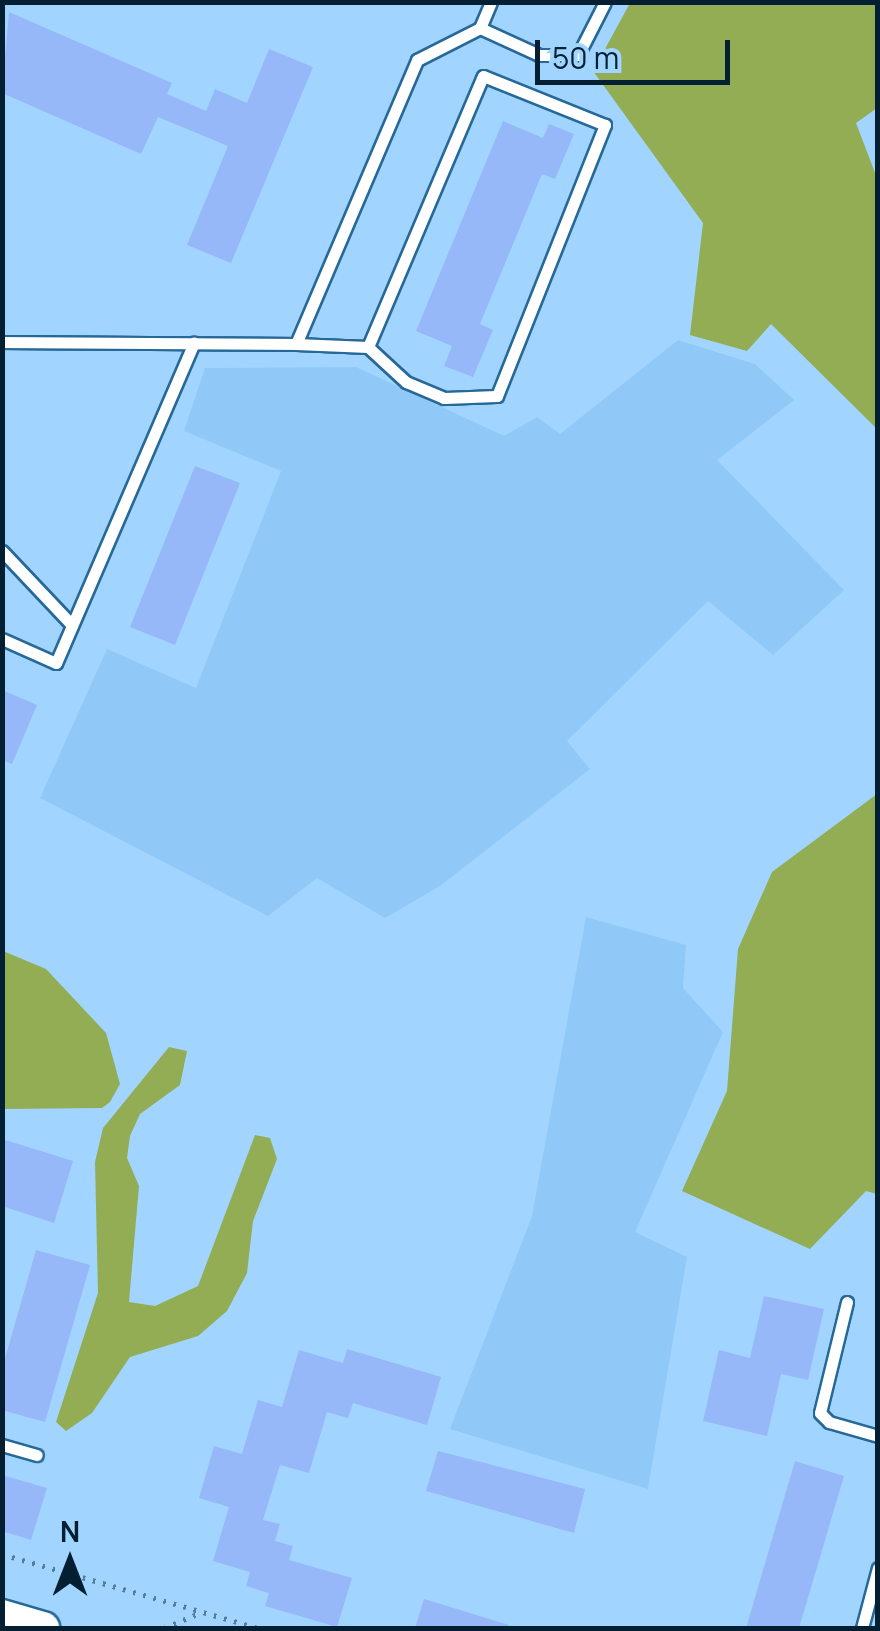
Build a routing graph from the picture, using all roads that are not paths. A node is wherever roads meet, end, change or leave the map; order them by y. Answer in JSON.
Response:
{"nodes":[{"id":1,"x":491,"y":2,"type":"edge"},
{"id":2,"x":605,"y":2,"type":"edge"},
{"id":3,"x":480,"y":28,"type":"junction"},
{"id":4,"x":2,"y":342,"type":"edge"},
{"id":5,"x":194,"y":342,"type":"junction"},
{"id":6,"x":296,"y":344,"type":"junction"},
{"id":7,"x":368,"y":347,"type":"junction"},
{"id":8,"x":2,"y":552,"type":"edge"},
{"id":9,"x":72,"y":625,"type":"junction"},
{"id":10,"x":2,"y":639,"type":"edge"},
{"id":11,"x":847,"y":1302,"type":"dead end"},
{"id":12,"x":878,"y":1436,"type":"edge"},
{"id":13,"x":2,"y":1446,"type":"edge"},
{"id":14,"x":37,"y":1455,"type":"dead end"},
{"id":15,"x":878,"y":1568,"type":"edge"},
{"id":16,"x":2,"y":1616,"type":"edge"},
{"id":17,"x":44,"y":1628,"type":"edge"},
{"id":18,"x":862,"y":1628,"type":"edge"}],
"edges":[{"from":1,"to":3,"type":"lane"},
{"from":2,"to":3,"type":"lane"},
{"from":3,"to":6,"type":"lane"},
{"from":4,"to":5,"type":"lane"},
{"from":5,"to":6,"type":"lane"},
{"from":5,"to":9,"type":"lane"},
{"from":6,"to":7,"type":"lane"},
{"from":7,"to":7,"type":"lane"},
{"from":8,"to":9,"type":"lane"},
{"from":9,"to":10,"type":"lane"},
{"from":11,"to":12,"type":"lane"},
{"from":13,"to":14,"type":"lane"},
{"from":15,"to":18,"type":"lane"},
{"from":16,"to":17,"type":"street"}]}
